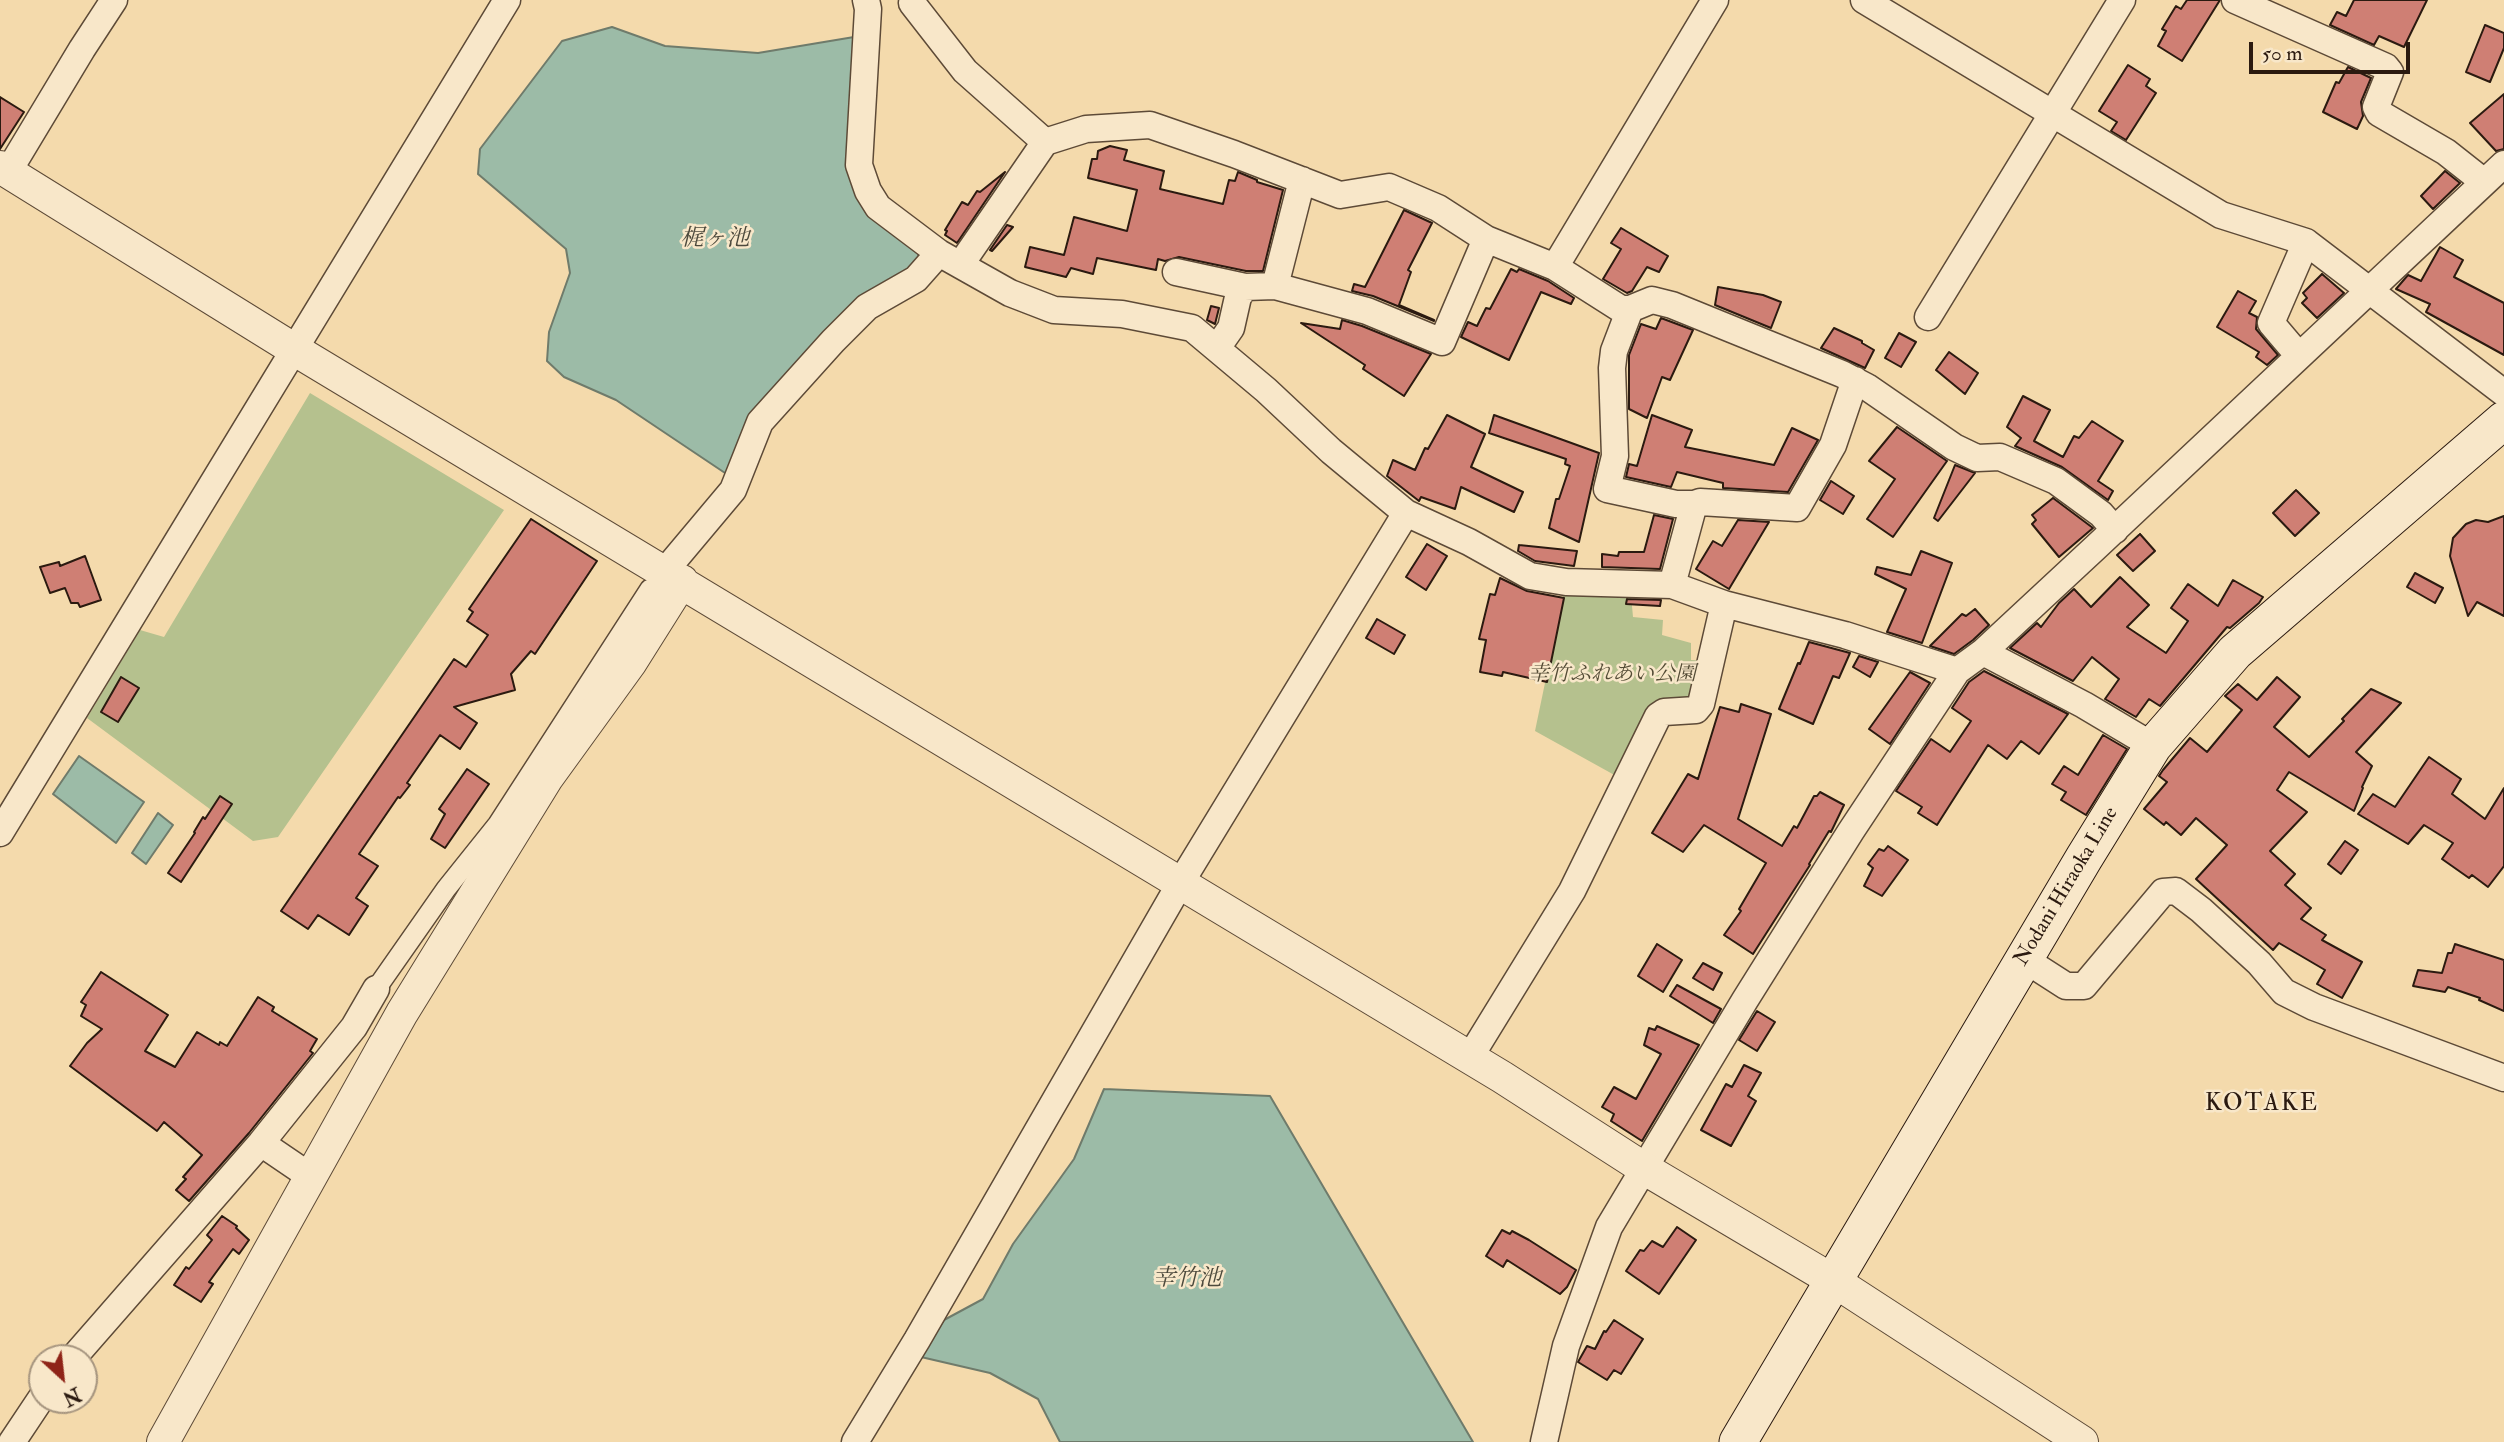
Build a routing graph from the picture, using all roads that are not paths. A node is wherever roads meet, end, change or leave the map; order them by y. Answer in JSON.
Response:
{"nodes":[{"id":1,"x":114,"y":0,"type":"edge"},
{"id":2,"x":507,"y":0,"type":"edge"},
{"id":3,"x":1715,"y":0,"type":"edge"},
{"id":4,"x":1864,"y":0,"type":"edge"},
{"id":5,"x":2122,"y":0,"type":"edge"},
{"id":6,"x":2235,"y":0,"type":"edge"},
{"id":7,"x":913,"y":2,"type":"edge"},
{"id":8,"x":867,"y":5,"type":"edge"},
{"id":9,"x":2052,"y":114,"type":"junction"},
{"id":10,"x":1045,"y":142,"type":"junction"},
{"id":11,"x":2504,"y":164,"type":"edge"},
{"id":12,"x":4,"y":170,"type":"edge"},
{"id":13,"x":1302,"y":180,"type":"junction"},
{"id":14,"x":2484,"y":182,"type":"junction"},
{"id":15,"x":1486,"y":239,"type":"junction"},
{"id":16,"x":2306,"y":242,"type":"junction"},
{"id":17,"x":950,"y":259,"type":"junction"},
{"id":18,"x":1555,"y":267,"type":"junction"},
{"id":19,"x":1176,"y":272,"type":"dead end"},
{"id":20,"x":1275,"y":286,"type":"junction"},
{"id":21,"x":1245,"y":287,"type":"junction"},
{"id":22,"x":2370,"y":290,"type":"junction"},
{"id":23,"x":1630,"y":309,"type":"junction"},
{"id":24,"x":1928,"y":317,"type":"dead end"},
{"id":25,"x":1217,"y":348,"type":"junction"},
{"id":26,"x":295,"y":350,"type":"junction"},
{"id":27,"x":2299,"y":356,"type":"junction"},
{"id":28,"x":1855,"y":380,"type":"junction"},
{"id":29,"x":2504,"y":393,"type":"edge"},
{"id":30,"x":2504,"y":419,"type":"edge"},
{"id":31,"x":1694,"y":503,"type":"junction"},
{"id":32,"x":1406,"y":513,"type":"junction"},
{"id":33,"x":2115,"y":530,"type":"junction"},
{"id":34,"x":666,"y":581,"type":"junction"},
{"id":35,"x":1672,"y":585,"type":"junction"},
{"id":36,"x":1724,"y":604,"type":"junction"},
{"id":37,"x":1983,"y":652,"type":"junction"},
{"id":38,"x":1956,"y":671,"type":"junction"},
{"id":39,"x":2153,"y":746,"type":"junction"},
{"id":40,"x":0,"y":833,"type":"edge"},
{"id":41,"x":1181,"y":882,"type":"junction"},
{"id":42,"x":2024,"y":959,"type":"junction"},
{"id":43,"x":376,"y":989,"type":"joint"},
{"id":44,"x":1470,"y":1057,"type":"junction"},
{"id":45,"x":2504,"y":1078,"type":"edge"},
{"id":46,"x":261,"y":1143,"type":"junction"},
{"id":47,"x":1645,"y":1168,"type":"junction"},
{"id":48,"x":311,"y":1177,"type":"junction"},
{"id":49,"x":1834,"y":1281,"type":"junction"},
{"id":50,"x":85,"y":1344,"type":"edge"},
{"id":51,"x":31,"y":1414,"type":"edge"},
{"id":52,"x":12,"y":1442,"type":"edge"},
{"id":53,"x":163,"y":1442,"type":"edge"},
{"id":54,"x":855,"y":1442,"type":"edge"},
{"id":55,"x":1544,"y":1442,"type":"edge"},
{"id":56,"x":1738,"y":1442,"type":"edge"},
{"id":57,"x":2082,"y":1442,"type":"edge"}],
"edges":[{"from":1,"to":12,"type":"street"},
{"from":2,"to":26,"type":"street"},
{"from":3,"to":18,"type":"street"},
{"from":4,"to":9,"type":"street"},
{"from":5,"to":9,"type":"street"},
{"from":6,"to":14,"type":"street"},
{"from":7,"to":8,"type":"street"},
{"from":7,"to":10,"type":"street"},
{"from":8,"to":17,"type":"street"},
{"from":9,"to":16,"type":"street"},
{"from":9,"to":24,"type":"street"},
{"from":10,"to":13,"type":"street"},
{"from":10,"to":17,"type":"street"},
{"from":11,"to":14,"type":"street"},
{"from":12,"to":26,"type":"street"},
{"from":13,"to":15,"type":"street"},
{"from":13,"to":20,"type":"street"},
{"from":14,"to":22,"type":"street"},
{"from":15,"to":18,"type":"street"},
{"from":15,"to":20,"type":"street"},
{"from":16,"to":22,"type":"street"},
{"from":16,"to":27,"type":"street"},
{"from":17,"to":25,"type":"street"},
{"from":17,"to":34,"type":"street"},
{"from":18,"to":23,"type":"street"},
{"from":19,"to":21,"type":"street"},
{"from":20,"to":21,"type":"street"},
{"from":21,"to":25,"type":"street"},
{"from":22,"to":27,"type":"street"},
{"from":22,"to":29,"type":"street"},
{"from":23,"to":28,"type":"street"},
{"from":23,"to":31,"type":"street"},
{"from":25,"to":32,"type":"street"},
{"from":26,"to":34,"type":"street"},
{"from":26,"to":40,"type":"street"},
{"from":27,"to":33,"type":"street"},
{"from":28,"to":31,"type":"street"},
{"from":28,"to":33,"type":"street"},
{"from":30,"to":39,"type":"main road","name":"Nodani Hiraoka Line"},
{"from":31,"to":35,"type":"street"},
{"from":32,"to":35,"type":"street"},
{"from":32,"to":41,"type":"street"},
{"from":33,"to":37,"type":"street"},
{"from":34,"to":41,"type":"street"},
{"from":34,"to":43,"type":"street"},
{"from":34,"to":48,"type":"street"},
{"from":35,"to":36,"type":"street"},
{"from":36,"to":38,"type":"street"},
{"from":36,"to":44,"type":"street"},
{"from":37,"to":38,"type":"street"},
{"from":37,"to":39,"type":"street"},
{"from":38,"to":47,"type":"street"},
{"from":39,"to":42,"type":"main road","name":"Nodani Hiraoka Line"},
{"from":41,"to":44,"type":"street"},
{"from":41,"to":54,"type":"street"},
{"from":42,"to":45,"type":"street"},
{"from":42,"to":49,"type":"main road","name":"Nodani Hiraoka Line"},
{"from":43,"to":46,"type":"street"},
{"from":44,"to":47,"type":"street"},
{"from":46,"to":48,"type":"street"},
{"from":46,"to":50,"type":"street"},
{"from":47,"to":49,"type":"street"},
{"from":47,"to":55,"type":"street"},
{"from":48,"to":53,"type":"street"},
{"from":49,"to":56,"type":"main road","name":"Nodani Hiraoka Line"},
{"from":49,"to":57,"type":"street"},
{"from":51,"to":52,"type":"street"}]}
